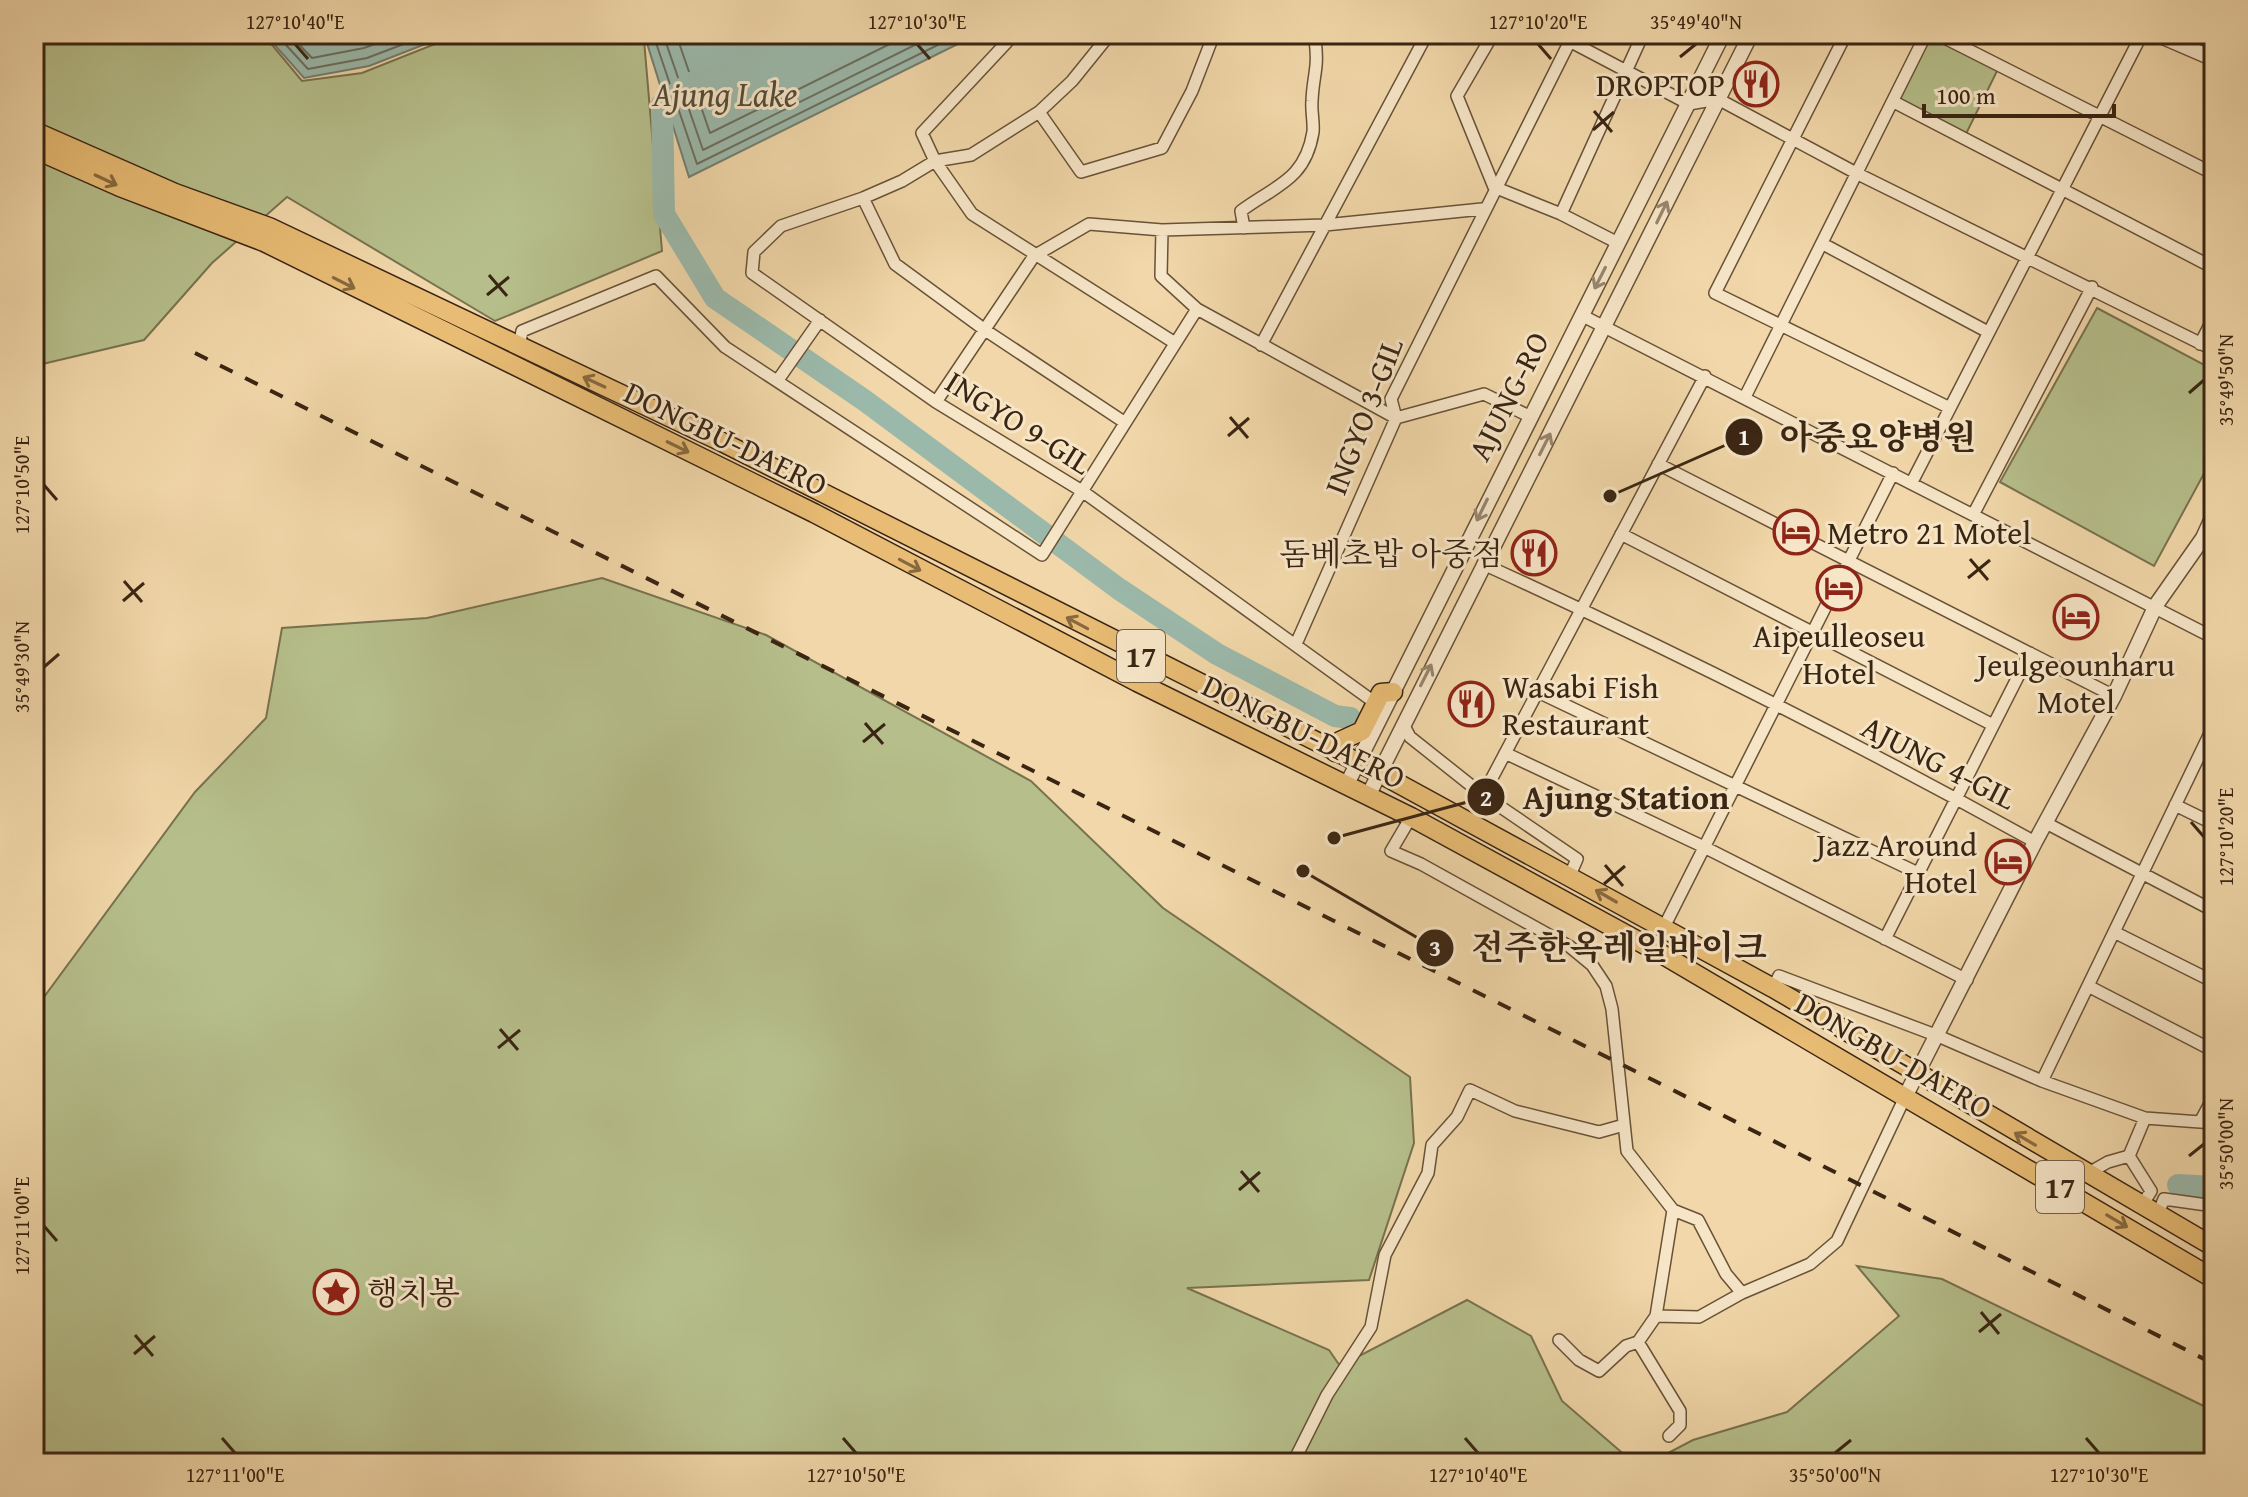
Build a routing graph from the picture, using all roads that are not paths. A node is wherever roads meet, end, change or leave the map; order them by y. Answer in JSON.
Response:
{"nodes":[{"id":1,"x":1009,"y":34,"type":"edge"},
{"id":2,"x":1110,"y":34,"type":"edge"},
{"id":3,"x":1214,"y":34,"type":"edge"},
{"id":4,"x":1320,"y":34,"type":"edge"},
{"id":5,"x":1427,"y":34,"type":"edge"},
{"id":6,"x":1493,"y":34,"type":"edge"},
{"id":7,"x":1556,"y":34,"type":"edge"},
{"id":8,"x":1643,"y":34,"type":"edge"},
{"id":9,"x":1723,"y":34,"type":"edge"},
{"id":10,"x":1751,"y":34,"type":"edge"},
{"id":11,"x":1846,"y":34,"type":"edge"},
{"id":12,"x":1926,"y":34,"type":"edge"},
{"id":13,"x":1937,"y":34,"type":"edge"},
{"id":14,"x":2142,"y":34,"type":"edge"},
{"id":15,"x":2156,"y":34,"type":"edge"},
{"id":16,"x":1570,"y":41,"type":"junction"},
{"id":17,"x":2214,"y":59,"type":"edge"},
{"id":18,"x":1625,"y":71,"type":"junction"},
{"id":19,"x":1718,"y":99,"type":"junction"},
{"id":20,"x":1894,"y":102,"type":"junction"},
{"id":21,"x":1689,"y":104,"type":"junction"},
{"id":22,"x":1039,"y":112,"type":"junction"},
{"id":23,"x":2102,"y":116,"type":"junction"},
{"id":24,"x":34,"y":131,"type":"edge"},
{"id":25,"x":1794,"y":140,"type":"junction"},
{"id":26,"x":34,"y":149,"type":"edge"},
{"id":27,"x":935,"y":161,"type":"junction"},
{"id":28,"x":2210,"y":172,"type":"edge"},
{"id":29,"x":1858,"y":174,"type":"junction"},
{"id":30,"x":1494,"y":187,"type":"junction"},
{"id":31,"x":2061,"y":187,"type":"junction"},
{"id":32,"x":863,"y":198,"type":"junction"},
{"id":33,"x":1482,"y":209,"type":"junction"},
{"id":34,"x":1561,"y":214,"type":"junction"},
{"id":35,"x":1325,"y":225,"type":"junction"},
{"id":36,"x":1244,"y":228,"type":"junction"},
{"id":37,"x":1162,"y":230,"type":"junction"},
{"id":38,"x":1618,"y":243,"type":"junction"},
{"id":39,"x":1823,"y":244,"type":"junction"},
{"id":40,"x":1034,"y":256,"type":"junction"},
{"id":41,"x":2029,"y":257,"type":"junction"},
{"id":42,"x":2214,"y":268,"type":"edge"},
{"id":43,"x":2092,"y":287,"type":"junction"},
{"id":44,"x":1197,"y":309,"type":"junction"},
{"id":45,"x":1581,"y":315,"type":"junction"},
{"id":46,"x":2214,"y":317,"type":"edge"},
{"id":47,"x":817,"y":325,"type":"junction"},
{"id":48,"x":1782,"y":325,"type":"junction"},
{"id":49,"x":1606,"y":327,"type":"junction"},
{"id":50,"x":985,"y":330,"type":"junction"},
{"id":51,"x":1988,"y":332,"type":"junction"},
{"id":52,"x":1175,"y":343,"type":"junction"},
{"id":53,"x":2200,"y":344,"type":"junction"},
{"id":54,"x":1261,"y":345,"type":"junction"},
{"id":55,"x":519,"y":347,"type":"junction"},
{"id":56,"x":2214,"y":350,"type":"edge"},
{"id":57,"x":781,"y":376,"type":"junction"},
{"id":58,"x":1705,"y":376,"type":"junction"},
{"id":59,"x":1745,"y":397,"type":"junction"},
{"id":60,"x":936,"y":402,"type":"junction"},
{"id":61,"x":1950,"y":408,"type":"junction"},
{"id":62,"x":1529,"y":416,"type":"junction"},
{"id":63,"x":1396,"y":418,"type":"junction"},
{"id":64,"x":1124,"y":422,"type":"junction"},
{"id":65,"x":1658,"y":464,"type":"junction"},
{"id":66,"x":1893,"y":473,"type":"junction"},
{"id":67,"x":1912,"y":482,"type":"junction"},
{"id":68,"x":1082,"y":491,"type":"junction"},
{"id":69,"x":2214,"y":514,"type":"edge"},
{"id":70,"x":1973,"y":515,"type":"junction"},
{"id":71,"x":1621,"y":534,"type":"junction"},
{"id":72,"x":2209,"y":540,"type":"edge"},
{"id":73,"x":1849,"y":561,"type":"junction"},
{"id":74,"x":1483,"y":564,"type":"junction"},
{"id":75,"x":2156,"y":605,"type":"junction"},
{"id":76,"x":1581,"y":609,"type":"junction"},
{"id":77,"x":1813,"y":632,"type":"junction"},
{"id":78,"x":2214,"y":638,"type":"edge"},
{"id":79,"x":1296,"y":644,"type":"junction"},
{"id":80,"x":2030,"y":653,"type":"junction"},
{"id":81,"x":1393,"y":692,"type":"junction"},
{"id":82,"x":1538,"y":692,"type":"junction"},
{"id":83,"x":2114,"y":696,"type":"junction"},
{"id":84,"x":1374,"y":702,"type":"junction"},
{"id":85,"x":1775,"y":707,"type":"junction"},
{"id":86,"x":1403,"y":724,"type":"junction"},
{"id":87,"x":1993,"y":725,"type":"junction"},
{"id":88,"x":2213,"y":732,"type":"edge"},
{"id":89,"x":1335,"y":752,"type":"junction"},
{"id":90,"x":1505,"y":753,"type":"junction"},
{"id":91,"x":1358,"y":763,"type":"junction"},
{"id":92,"x":1379,"y":773,"type":"junction"},
{"id":93,"x":1735,"y":785,"type":"junction"},
{"id":94,"x":1346,"y":786,"type":"junction"},
{"id":95,"x":1483,"y":795,"type":"junction"},
{"id":96,"x":1368,"y":796,"type":"junction"},
{"id":97,"x":1956,"y":798,"type":"junction"},
{"id":98,"x":2175,"y":805,"type":"junction"},
{"id":99,"x":1411,"y":817,"type":"junction"},
{"id":100,"x":2046,"y":823,"type":"junction"},
{"id":101,"x":2214,"y":824,"type":"edge"},
{"id":102,"x":2035,"y":842,"type":"junction"},
{"id":103,"x":1704,"y":847,"type":"junction"},
{"id":104,"x":1918,"y":873,"type":"junction"},
{"id":105,"x":2142,"y":874,"type":"junction"},
{"id":106,"x":1570,"y":875,"type":"junction"},
{"id":107,"x":2214,"y":911,"type":"edge"},
{"id":108,"x":1663,"y":929,"type":"junction"},
{"id":109,"x":2114,"y":932,"type":"junction"},
{"id":110,"x":1885,"y":939,"type":"junction"},
{"id":111,"x":1967,"y":980,"type":"junction"},
{"id":112,"x":2214,"y":982,"type":"edge"},
{"id":113,"x":2088,"y":986,"type":"junction"},
{"id":114,"x":1773,"y":988,"type":"junction"},
{"id":115,"x":1938,"y":1036,"type":"junction"},
{"id":116,"x":2214,"y":1051,"type":"edge"},
{"id":117,"x":1919,"y":1076,"type":"junction"},
{"id":118,"x":2042,"y":1081,"type":"junction"},
{"id":119,"x":1906,"y":1095,"type":"junction"},
{"id":120,"x":2214,"y":1096,"type":"edge"},
{"id":121,"x":2145,"y":1118,"type":"junction"},
{"id":122,"x":2200,"y":1122,"type":"junction"},
{"id":123,"x":2214,"y":1123,"type":"edge"},
{"id":124,"x":1624,"y":1125,"type":"junction"},
{"id":125,"x":2129,"y":1156,"type":"junction"},
{"id":126,"x":2085,"y":1175,"type":"junction"},
{"id":127,"x":2153,"y":1203,"type":"junction"},
{"id":128,"x":2214,"y":1206,"type":"edge"},
{"id":129,"x":1673,"y":1210,"type":"junction"},
{"id":130,"x":2214,"y":1247,"type":"edge"},
{"id":131,"x":2214,"y":1279,"type":"edge"},
{"id":132,"x":1742,"y":1293,"type":"junction"},
{"id":133,"x":1656,"y":1316,"type":"junction"},
{"id":134,"x":1559,"y":1340,"type":"dead end"},
{"id":135,"x":1638,"y":1342,"type":"junction"},
{"id":136,"x":1669,"y":1436,"type":"dead end"},
{"id":137,"x":1293,"y":1463,"type":"edge"}],
"edges":[{"from":1,"to":27,"type":"street"},
{"from":2,"to":22,"type":"street","name":"INGYO 9-GIL"},
{"from":3,"to":22,"type":"street"},
{"from":4,"to":36,"type":"street"},
{"from":5,"to":35,"type":"street"},
{"from":6,"to":30,"type":"street"},
{"from":7,"to":16,"type":"street"},
{"from":8,"to":18,"type":"street"},
{"from":9,"to":21,"type":"street","name":"AJUNG-RO"},
{"from":10,"to":19,"type":"street","name":"AJUNG-RO"},
{"from":11,"to":25,"type":"street"},
{"from":12,"to":20,"type":"street"},
{"from":13,"to":23,"type":"street"},
{"from":14,"to":23,"type":"street"},
{"from":15,"to":17,"type":"street"},
{"from":16,"to":18,"type":"street"},
{"from":16,"to":30,"type":"street","name":"INGYO 3-GIL"},
{"from":18,"to":21,"type":"street"},
{"from":18,"to":34,"type":"street"},
{"from":19,"to":21,"type":"street"},
{"from":19,"to":25,"type":"street"},
{"from":49,"to":19,"type":"street","name":"AJUNG-RO","one_way":true},
{"from":20,"to":29,"type":"street"},
{"from":20,"to":31,"type":"street"},
{"from":21,"to":38,"type":"street","name":"AJUNG-RO"},
{"from":22,"to":27,"type":"street","name":"INGYO 9-GIL"},
{"from":23,"to":28,"type":"street"},
{"from":23,"to":31,"type":"street"},
{"from":24,"to":55,"type":"main road","name":"DONGBU-DAERO","number":"17"},
{"from":25,"to":29,"type":"street"},
{"from":25,"to":48,"type":"street"},
{"from":26,"to":94,"type":"main road","name":"DONGBU-DAERO","number":"17","one_way":true},
{"from":27,"to":32,"type":"street","name":"INGYO 9-GIL"},
{"from":27,"to":40,"type":"street"},
{"from":29,"to":39,"type":"street"},
{"from":29,"to":41,"type":"street"},
{"from":30,"to":33,"type":"street","name":"INGYO 3-GIL"},
{"from":30,"to":34,"type":"street"},
{"from":31,"to":41,"type":"street"},
{"from":31,"to":42,"type":"street"},
{"from":32,"to":47,"type":"street","name":"INGYO 9-GIL"},
{"from":32,"to":50,"type":"street","name":"INGYO 9-GIL"},
{"from":33,"to":35,"type":"street"},
{"from":33,"to":63,"type":"street","name":"INGYO 3-GIL"},
{"from":34,"to":38,"type":"street"},
{"from":35,"to":36,"type":"street"},
{"from":35,"to":54,"type":"street"},
{"from":36,"to":37,"type":"street"},
{"from":37,"to":40,"type":"street"},
{"from":37,"to":44,"type":"street"},
{"from":38,"to":45,"type":"street","name":"AJUNG-RO","one_way":true},
{"from":39,"to":48,"type":"street"},
{"from":39,"to":51,"type":"street"},
{"from":40,"to":50,"type":"street"},
{"from":40,"to":52,"type":"street"},
{"from":41,"to":43,"type":"street"},
{"from":41,"to":51,"type":"street"},
{"from":43,"to":53,"type":"street"},
{"from":43,"to":70,"type":"street"},
{"from":44,"to":52,"type":"street"},
{"from":44,"to":54,"type":"street"},
{"from":45,"to":49,"type":"street"},
{"from":45,"to":62,"type":"street","name":"AJUNG-RO"},
{"from":46,"to":53,"type":"street"},
{"from":47,"to":57,"type":"street"},
{"from":47,"to":60,"type":"street","name":"INGYO 9-GIL"},
{"from":48,"to":59,"type":"street"},
{"from":48,"to":61,"type":"street"},
{"from":49,"to":58,"type":"street"},
{"from":74,"to":49,"type":"street","name":"AJUNG-RO","one_way":true},
{"from":50,"to":60,"type":"street"},
{"from":50,"to":64,"type":"street","name":"INGYO 9-GIL"},
{"from":51,"to":61,"type":"street"},
{"from":52,"to":64,"type":"street"},
{"from":53,"to":56,"type":"street"},
{"from":54,"to":63,"type":"street"},
{"from":55,"to":57,"type":"street"},
{"from":89,"to":55,"type":"main road","name":"DONGBU-DAERO","number":"17","one_way":true},
{"from":57,"to":68,"type":"street"},
{"from":58,"to":59,"type":"street"},
{"from":58,"to":65,"type":"street"},
{"from":59,"to":66,"type":"street"},
{"from":60,"to":68,"type":"street","name":"INGYO 9-GIL"},
{"from":61,"to":67,"type":"street"},
{"from":62,"to":63,"type":"street"},
{"from":62,"to":81,"type":"street","name":"AJUNG-RO","one_way":true},
{"from":63,"to":79,"type":"street","name":"INGYO 3-GIL"},
{"from":64,"to":68,"type":"street"},
{"from":65,"to":71,"type":"street"},
{"from":65,"to":73,"type":"street"},
{"from":66,"to":67,"type":"street"},
{"from":66,"to":73,"type":"street"},
{"from":67,"to":70,"type":"street"},
{"from":68,"to":79,"type":"street","name":"INGYO 9-GIL"},
{"from":69,"to":72,"type":"street"},
{"from":70,"to":75,"type":"street"},
{"from":71,"to":76,"type":"street"},
{"from":71,"to":77,"type":"street","name":"AJUNG 4-GIL"},
{"from":72,"to":75,"type":"street"},
{"from":73,"to":77,"type":"street"},
{"from":73,"to":80,"type":"street"},
{"from":74,"to":76,"type":"street"},
{"from":86,"to":74,"type":"street","name":"AJUNG-RO","one_way":true},
{"from":75,"to":78,"type":"street"},
{"from":75,"to":83,"type":"street"},
{"from":76,"to":82,"type":"street"},
{"from":76,"to":85,"type":"street","name":"AJUNG 4-GIL"},
{"from":77,"to":85,"type":"street"},
{"from":77,"to":87,"type":"street","name":"AJUNG 4-GIL"},
{"from":79,"to":84,"type":"street","name":"INGYO 9-GIL"},
{"from":80,"to":83,"type":"street"},
{"from":80,"to":87,"type":"street"},
{"from":81,"to":84,"type":"main road"},
{"from":81,"to":91,"type":"street","name":"AJUNG-RO"},
{"from":82,"to":90,"type":"street"},
{"from":82,"to":93,"type":"street"},
{"from":83,"to":100,"type":"street"},
{"from":84,"to":89,"type":"main road"},
{"from":85,"to":93,"type":"street"},
{"from":85,"to":97,"type":"street","name":"AJUNG 4-GIL"},
{"from":86,"to":92,"type":"street","name":"AJUNG-RO"},
{"from":86,"to":95,"type":"street"},
{"from":87,"to":97,"type":"street"},
{"from":88,"to":98,"type":"street"},
{"from":89,"to":91,"type":"main road","name":"DONGBU-DAERO","number":"17"},
{"from":90,"to":95,"type":"street"},
{"from":90,"to":103,"type":"street"},
{"from":91,"to":92,"type":"main road","name":"DONGBU-DAERO","number":"17"},
{"from":91,"to":94,"type":"street","name":"AJUNG-RO"},
{"from":92,"to":96,"type":"street","name":"AJUNG-RO"},
{"from":92,"to":106,"type":"main road","name":"DONGBU-DAERO","number":"17"},
{"from":93,"to":103,"type":"street"},
{"from":93,"to":104,"type":"street"},
{"from":94,"to":96,"type":"main road","name":"DONGBU-DAERO","number":"17"},
{"from":95,"to":106,"type":"street"},
{"from":96,"to":99,"type":"main road","name":"DONGBU-DAERO","number":"17"},
{"from":97,"to":102,"type":"street","name":"AJUNG 4-GIL"},
{"from":97,"to":104,"type":"street"},
{"from":98,"to":101,"type":"street"},
{"from":98,"to":105,"type":"street"},
{"from":99,"to":119,"type":"main road","name":"DONGBU-DAERO","number":"17"},
{"from":99,"to":124,"type":"street"},
{"from":100,"to":102,"type":"street"},
{"from":100,"to":105,"type":"street"},
{"from":102,"to":111,"type":"street"},
{"from":103,"to":108,"type":"street"},
{"from":103,"to":110,"type":"street"},
{"from":104,"to":110,"type":"street"},
{"from":105,"to":107,"type":"street"},
{"from":105,"to":109,"type":"street"},
{"from":108,"to":106,"type":"main road","name":"DONGBU-DAERO","number":"17","one_way":true},
{"from":108,"to":114,"type":"main road","name":"DONGBU-DAERO","number":"17"},
{"from":109,"to":112,"type":"street"},
{"from":109,"to":113,"type":"street"},
{"from":110,"to":111,"type":"street"},
{"from":111,"to":115,"type":"street"},
{"from":113,"to":116,"type":"street"},
{"from":113,"to":118,"type":"street"},
{"from":114,"to":115,"type":"street"},
{"from":114,"to":117,"type":"main road","name":"DONGBU-DAERO","number":"17"},
{"from":115,"to":117,"type":"street"},
{"from":115,"to":118,"type":"street"},
{"from":117,"to":119,"type":"street"},
{"from":126,"to":117,"type":"main road","name":"DONGBU-DAERO","number":"17","one_way":true},
{"from":118,"to":121,"type":"street"},
{"from":119,"to":131,"type":"main road","name":"DONGBU-DAERO","number":"17","one_way":true},
{"from":119,"to":132,"type":"street"},
{"from":120,"to":122,"type":"street"},
{"from":121,"to":122,"type":"street"},
{"from":121,"to":125,"type":"street"},
{"from":122,"to":123,"type":"street"},
{"from":124,"to":129,"type":"street"},
{"from":124,"to":137,"type":"street"},
{"from":125,"to":126,"type":"street"},
{"from":125,"to":127,"type":"street"},
{"from":126,"to":127,"type":"main road","name":"DONGBU-DAERO","number":"17"},
{"from":127,"to":128,"type":"street"},
{"from":127,"to":130,"type":"main road","name":"DONGBU-DAERO","number":"17"},
{"from":129,"to":132,"type":"street"},
{"from":129,"to":133,"type":"street"},
{"from":132,"to":133,"type":"street"},
{"from":133,"to":135,"type":"street"},
{"from":134,"to":135,"type":"street"},
{"from":135,"to":136,"type":"street"}]}
